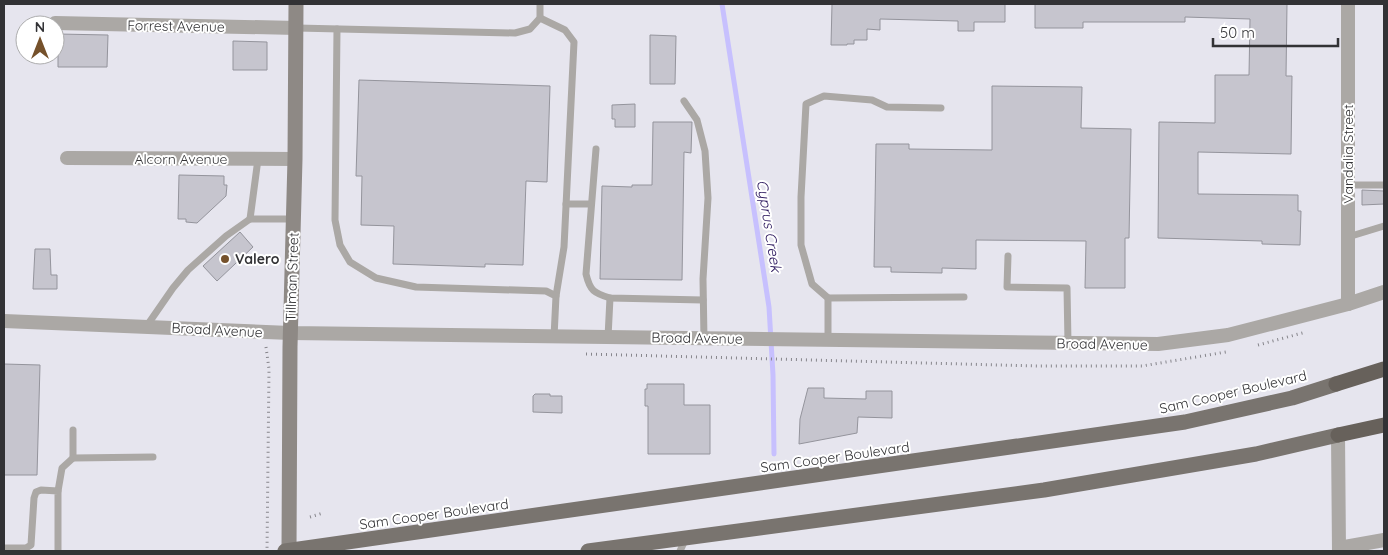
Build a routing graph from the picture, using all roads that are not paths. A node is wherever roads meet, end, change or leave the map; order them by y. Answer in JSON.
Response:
{"nodes":[{"id":1,"x":296,"y":4,"type":"edge"},
{"id":2,"x":540,"y":4,"type":"edge"},
{"id":3,"x":1348,"y":4,"type":"edge"},
{"id":4,"x":540,"y":18,"type":"junction"},
{"id":5,"x":65,"y":23,"type":"edge"},
{"id":6,"x":297,"y":28,"type":"junction"},
{"id":7,"x":337,"y":29,"type":"junction"},
{"id":8,"x":684,"y":101,"type":"dead end"},
{"id":9,"x":941,"y":108,"type":"dead end"},
{"id":10,"x":596,"y":150,"type":"dead end"},
{"id":11,"x":67,"y":158,"type":"dead end"},
{"id":12,"x":258,"y":159,"type":"junction"},
{"id":13,"x":295,"y":159,"type":"junction"},
{"id":14,"x":1348,"y":185,"type":"junction"},
{"id":15,"x":1384,"y":185,"type":"edge"},
{"id":16,"x":566,"y":204,"type":"junction"},
{"id":17,"x":592,"y":204,"type":"junction"},
{"id":18,"x":250,"y":219,"type":"junction"},
{"id":19,"x":294,"y":219,"type":"junction"},
{"id":20,"x":1384,"y":226,"type":"edge"},
{"id":21,"x":1348,"y":237,"type":"junction"},
{"id":22,"x":1008,"y":256,"type":"dead end"},
{"id":23,"x":1384,"y":292,"type":"edge"},
{"id":24,"x":556,"y":296,"type":"junction"},
{"id":25,"x":964,"y":297,"type":"dead end"},
{"id":26,"x":610,"y":298,"type":"junction"},
{"id":27,"x":828,"y":298,"type":"junction"},
{"id":28,"x":703,"y":300,"type":"junction"},
{"id":29,"x":1348,"y":304,"type":"junction"},
{"id":30,"x":4,"y":321,"type":"edge"},
{"id":31,"x":146,"y":327,"type":"junction"},
{"id":32,"x":290,"y":333,"type":"junction"},
{"id":33,"x":554,"y":337,"type":"junction"},
{"id":34,"x":608,"y":337,"type":"junction"},
{"id":35,"x":704,"y":338,"type":"junction"},
{"id":36,"x":828,"y":340,"type":"junction"},
{"id":37,"x":1068,"y":343,"type":"junction"},
{"id":38,"x":1384,"y":368,"type":"edge"},
{"id":39,"x":1336,"y":384,"type":"joint"},
{"id":40,"x":1384,"y":424,"type":"edge"},
{"id":41,"x":73,"y":430,"type":"dead end"},
{"id":42,"x":1338,"y":435,"type":"junction"},
{"id":43,"x":153,"y":457,"type":"dead end"},
{"id":44,"x":74,"y":458,"type":"junction"},
{"id":45,"x":58,"y":491,"type":"junction"},
{"id":46,"x":1384,"y":540,"type":"edge"},
{"id":47,"x":683,"y":545,"type":"edge"},
{"id":48,"x":4,"y":548,"type":"edge"},
{"id":49,"x":616,"y":549,"type":"edge"},
{"id":50,"x":1339,"y":550,"type":"edge"},
{"id":51,"x":58,"y":551,"type":"edge"},
{"id":52,"x":285,"y":551,"type":"edge"},
{"id":53,"x":289,"y":551,"type":"edge"},
{"id":54,"x":588,"y":551,"type":"edge"}],
"edges":[{"from":1,"to":6,"type":"main road","name":"Tillman Street"},
{"from":2,"to":4,"type":"lane"},
{"from":3,"to":14,"type":"street","name":"Vandalia Street"},
{"from":4,"to":7,"type":"lane"},
{"from":4,"to":16,"type":"lane"},
{"from":5,"to":6,"type":"street","name":"Forrest Avenue"},
{"from":6,"to":7,"type":"lane"},
{"from":6,"to":13,"type":"main road","name":"Tillman Street"},
{"from":7,"to":24,"type":"lane"},
{"from":8,"to":28,"type":"lane"},
{"from":9,"to":27,"type":"lane"},
{"from":10,"to":17,"type":"lane"},
{"from":11,"to":12,"type":"street","name":"Alcorn Avenue"},
{"from":12,"to":13,"type":"street","name":"Alcorn Avenue"},
{"from":12,"to":18,"type":"lane"},
{"from":13,"to":19,"type":"main road","name":"Tillman Street"},
{"from":14,"to":15,"type":"lane"},
{"from":14,"to":21,"type":"street","name":"Vandalia Street"},
{"from":16,"to":17,"type":"lane"},
{"from":16,"to":24,"type":"lane"},
{"from":17,"to":26,"type":"lane"},
{"from":18,"to":19,"type":"lane"},
{"from":18,"to":31,"type":"lane"},
{"from":19,"to":32,"type":"main road","name":"Tillman Street"},
{"from":20,"to":21,"type":"lane"},
{"from":21,"to":29,"type":"street","name":"Vandalia Street"},
{"from":22,"to":37,"type":"lane"},
{"from":23,"to":29,"type":"street","name":"Broad Avenue"},
{"from":24,"to":33,"type":"lane"},
{"from":25,"to":27,"type":"lane"},
{"from":26,"to":28,"type":"lane"},
{"from":26,"to":34,"type":"lane"},
{"from":27,"to":36,"type":"lane"},
{"from":28,"to":35,"type":"lane"},
{"from":29,"to":37,"type":"street","name":"Broad Avenue"},
{"from":30,"to":31,"type":"street","name":"Broad Avenue"},
{"from":31,"to":32,"type":"street","name":"Broad Avenue"},
{"from":32,"to":33,"type":"street","name":"Broad Avenue"},
{"from":32,"to":53,"type":"main road","name":"Tillman Street"},
{"from":33,"to":34,"type":"street","name":"Broad Avenue"},
{"from":34,"to":35,"type":"street","name":"Broad Avenue"},
{"from":35,"to":36,"type":"street","name":"Broad Avenue"},
{"from":36,"to":37,"type":"street","name":"Broad Avenue"},
{"from":38,"to":39,"type":"highway","name":"Sam Cooper Boulevard"},
{"from":39,"to":53,"type":"main road","name":"Sam Cooper Boulevard"},
{"from":40,"to":42,"type":"highway"},
{"from":41,"to":44,"type":"lane"},
{"from":42,"to":47,"type":"main road"},
{"from":42,"to":50,"type":"street"},
{"from":43,"to":44,"type":"lane"},
{"from":44,"to":45,"type":"lane"},
{"from":45,"to":48,"type":"lane"},
{"from":45,"to":51,"type":"lane"},
{"from":46,"to":50,"type":"street"},
{"from":47,"to":49,"type":"main road"},
{"from":49,"to":54,"type":"main road"},
{"from":52,"to":53,"type":"main road","name":"Sam Cooper Boulevard"}]}
